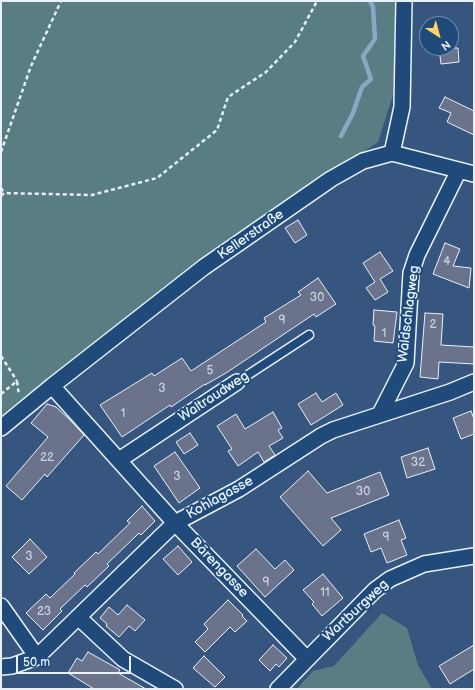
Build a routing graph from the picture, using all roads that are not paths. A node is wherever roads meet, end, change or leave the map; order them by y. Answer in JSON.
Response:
{"nodes":[{"id":1,"x":404,"y":1,"type":"edge"},
{"id":2,"x":392,"y":153,"type":"junction"},
{"id":3,"x":459,"y":170,"type":"junction"},
{"id":4,"x":474,"y":174,"type":"edge"},
{"id":5,"x":309,"y":335,"type":"dead end"},
{"id":6,"x":237,"y":382,"type":"joint"},
{"id":7,"x":474,"y":382,"type":"edge"},
{"id":8,"x":52,"y":386,"type":"junction"},
{"id":9,"x":380,"y":414,"type":"junction"},
{"id":10,"x":1,"y":428,"type":"edge"},
{"id":11,"x":119,"y":460,"type":"junction"},
{"id":12,"x":176,"y":523,"type":"junction"},
{"id":13,"x":474,"y":556,"type":"edge"},
{"id":14,"x":1,"y":606,"type":"edge"},
{"id":15,"x":78,"y":617,"type":"junction"},
{"id":16,"x":37,"y":657,"type":"junction"},
{"id":17,"x":306,"y":659,"type":"junction"},
{"id":18,"x":1,"y":667,"type":"edge"},
{"id":19,"x":175,"y":689,"type":"edge"},
{"id":20,"x":278,"y":689,"type":"edge"}],
"edges":[{"from":1,"to":2,"type":"street"},
{"from":2,"to":3,"type":"street"},
{"from":2,"to":8,"type":"street","name":"Kellerstraße"},
{"from":3,"to":4,"type":"street"},
{"from":3,"to":9,"type":"street","name":"Waldschlagweg"},
{"from":5,"to":6,"type":"lane","name":"Waltraudweg"},
{"from":6,"to":11,"type":"street","name":"Waltraudweg"},
{"from":7,"to":9,"type":"street","name":"Kohlagasse"},
{"from":8,"to":10,"type":"street","name":"Kellerstraße"},
{"from":8,"to":11,"type":"street","name":"Bärengasse"},
{"from":9,"to":12,"type":"street","name":"Kohlagasse"},
{"from":11,"to":12,"type":"street","name":"Bärengasse"},
{"from":12,"to":15,"type":"street","name":"Kohlagasse"},
{"from":12,"to":17,"type":"street","name":"Bärengasse"},
{"from":13,"to":17,"type":"street","name":"Wartburgweg"},
{"from":14,"to":16,"type":"street"},
{"from":15,"to":16,"type":"street","name":"Kohlagasse"},
{"from":15,"to":19,"type":"street"},
{"from":16,"to":18,"type":"street","name":"Kohlagasse"},
{"from":17,"to":20,"type":"street","name":"Wartburgweg"}]}
